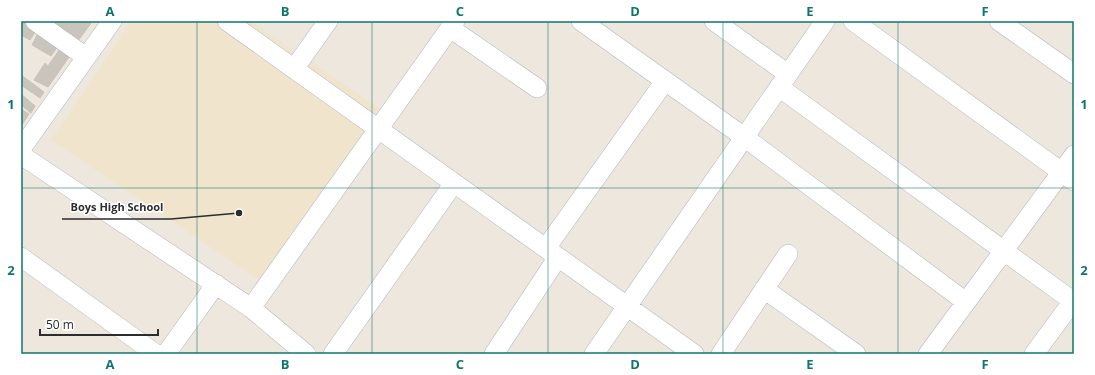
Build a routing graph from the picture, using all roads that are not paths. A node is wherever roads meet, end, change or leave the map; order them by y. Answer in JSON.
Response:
{"nodes":[{"id":1,"x":36,"y":21,"type":"edge"},
{"id":2,"x":112,"y":21,"type":"edge"},
{"id":3,"x":227,"y":21,"type":"edge"},
{"id":4,"x":328,"y":21,"type":"edge"},
{"id":5,"x":581,"y":21,"type":"edge"},
{"id":6,"x":714,"y":21,"type":"edge"},
{"id":7,"x":825,"y":21,"type":"edge"},
{"id":8,"x":854,"y":21,"type":"edge"},
{"id":9,"x":999,"y":21,"type":"edge"},
{"id":10,"x":453,"y":25,"type":"edge"},
{"id":11,"x":86,"y":57,"type":"junction"},
{"id":12,"x":294,"y":69,"type":"junction"},
{"id":13,"x":1074,"y":74,"type":"edge"},
{"id":14,"x":665,"y":81,"type":"junction"},
{"id":15,"x":783,"y":81,"type":"junction"},
{"id":16,"x":537,"y":88,"type":"dead end"},
{"id":17,"x":378,"y":129,"type":"junction"},
{"id":18,"x":744,"y":137,"type":"junction"},
{"id":19,"x":21,"y":149,"type":"edge"},
{"id":20,"x":21,"y":155,"type":"edge"},
{"id":21,"x":1074,"y":155,"type":"edge"},
{"id":22,"x":1068,"y":176,"type":"edge"},
{"id":23,"x":454,"y":183,"type":"junction"},
{"id":24,"x":1004,"y":251,"type":"junction"},
{"id":25,"x":552,"y":253,"type":"junction"},
{"id":26,"x":788,"y":254,"type":"dead end"},
{"id":27,"x":21,"y":257,"type":"edge"},
{"id":28,"x":216,"y":284,"type":"junction"},
{"id":29,"x":764,"y":289,"type":"junction"},
{"id":30,"x":966,"y":302,"type":"junction"},
{"id":31,"x":1074,"y":302,"type":"edge"},
{"id":32,"x":627,"y":306,"type":"junction"},
{"id":33,"x":251,"y":308,"type":"junction"},
{"id":34,"x":156,"y":354,"type":"edge"},
{"id":35,"x":166,"y":354,"type":"edge"},
{"id":36,"x":306,"y":354,"type":"edge"},
{"id":37,"x":333,"y":354,"type":"edge"},
{"id":38,"x":494,"y":354,"type":"edge"},
{"id":39,"x":594,"y":354,"type":"edge"},
{"id":40,"x":694,"y":354,"type":"edge"},
{"id":41,"x":721,"y":354,"type":"edge"},
{"id":42,"x":856,"y":354,"type":"edge"},
{"id":43,"x":928,"y":354,"type":"edge"},
{"id":44,"x":1034,"y":354,"type":"edge"}],
"edges":[{"from":1,"to":11,"type":"street"},
{"from":2,"to":11,"type":"street"},
{"from":3,"to":12,"type":"street"},
{"from":4,"to":12,"type":"street"},
{"from":5,"to":14,"type":"street"},
{"from":6,"to":15,"type":"street"},
{"from":7,"to":15,"type":"street"},
{"from":8,"to":22,"type":"street"},
{"from":9,"to":13,"type":"street"},
{"from":10,"to":16,"type":"street"},
{"from":10,"to":17,"type":"street"},
{"from":11,"to":19,"type":"street"},
{"from":12,"to":17,"type":"street"},
{"from":14,"to":18,"type":"street"},
{"from":14,"to":25,"type":"street"},
{"from":15,"to":18,"type":"street"},
{"from":15,"to":24,"type":"street"},
{"from":17,"to":23,"type":"street"},
{"from":17,"to":33,"type":"street"},
{"from":18,"to":30,"type":"street"},
{"from":18,"to":32,"type":"street"},
{"from":20,"to":28,"type":"street"},
{"from":21,"to":22,"type":"street"},
{"from":22,"to":24,"type":"street"},
{"from":23,"to":25,"type":"street"},
{"from":23,"to":37,"type":"street"},
{"from":24,"to":30,"type":"street"},
{"from":24,"to":31,"type":"street"},
{"from":25,"to":32,"type":"street"},
{"from":25,"to":38,"type":"street"},
{"from":26,"to":29,"type":"street"},
{"from":27,"to":34,"type":"street"},
{"from":28,"to":33,"type":"street"},
{"from":28,"to":35,"type":"street"},
{"from":29,"to":41,"type":"street"},
{"from":29,"to":42,"type":"street"},
{"from":30,"to":43,"type":"street"},
{"from":31,"to":44,"type":"street"},
{"from":32,"to":39,"type":"street"},
{"from":32,"to":40,"type":"street"},
{"from":33,"to":36,"type":"street"}]}
